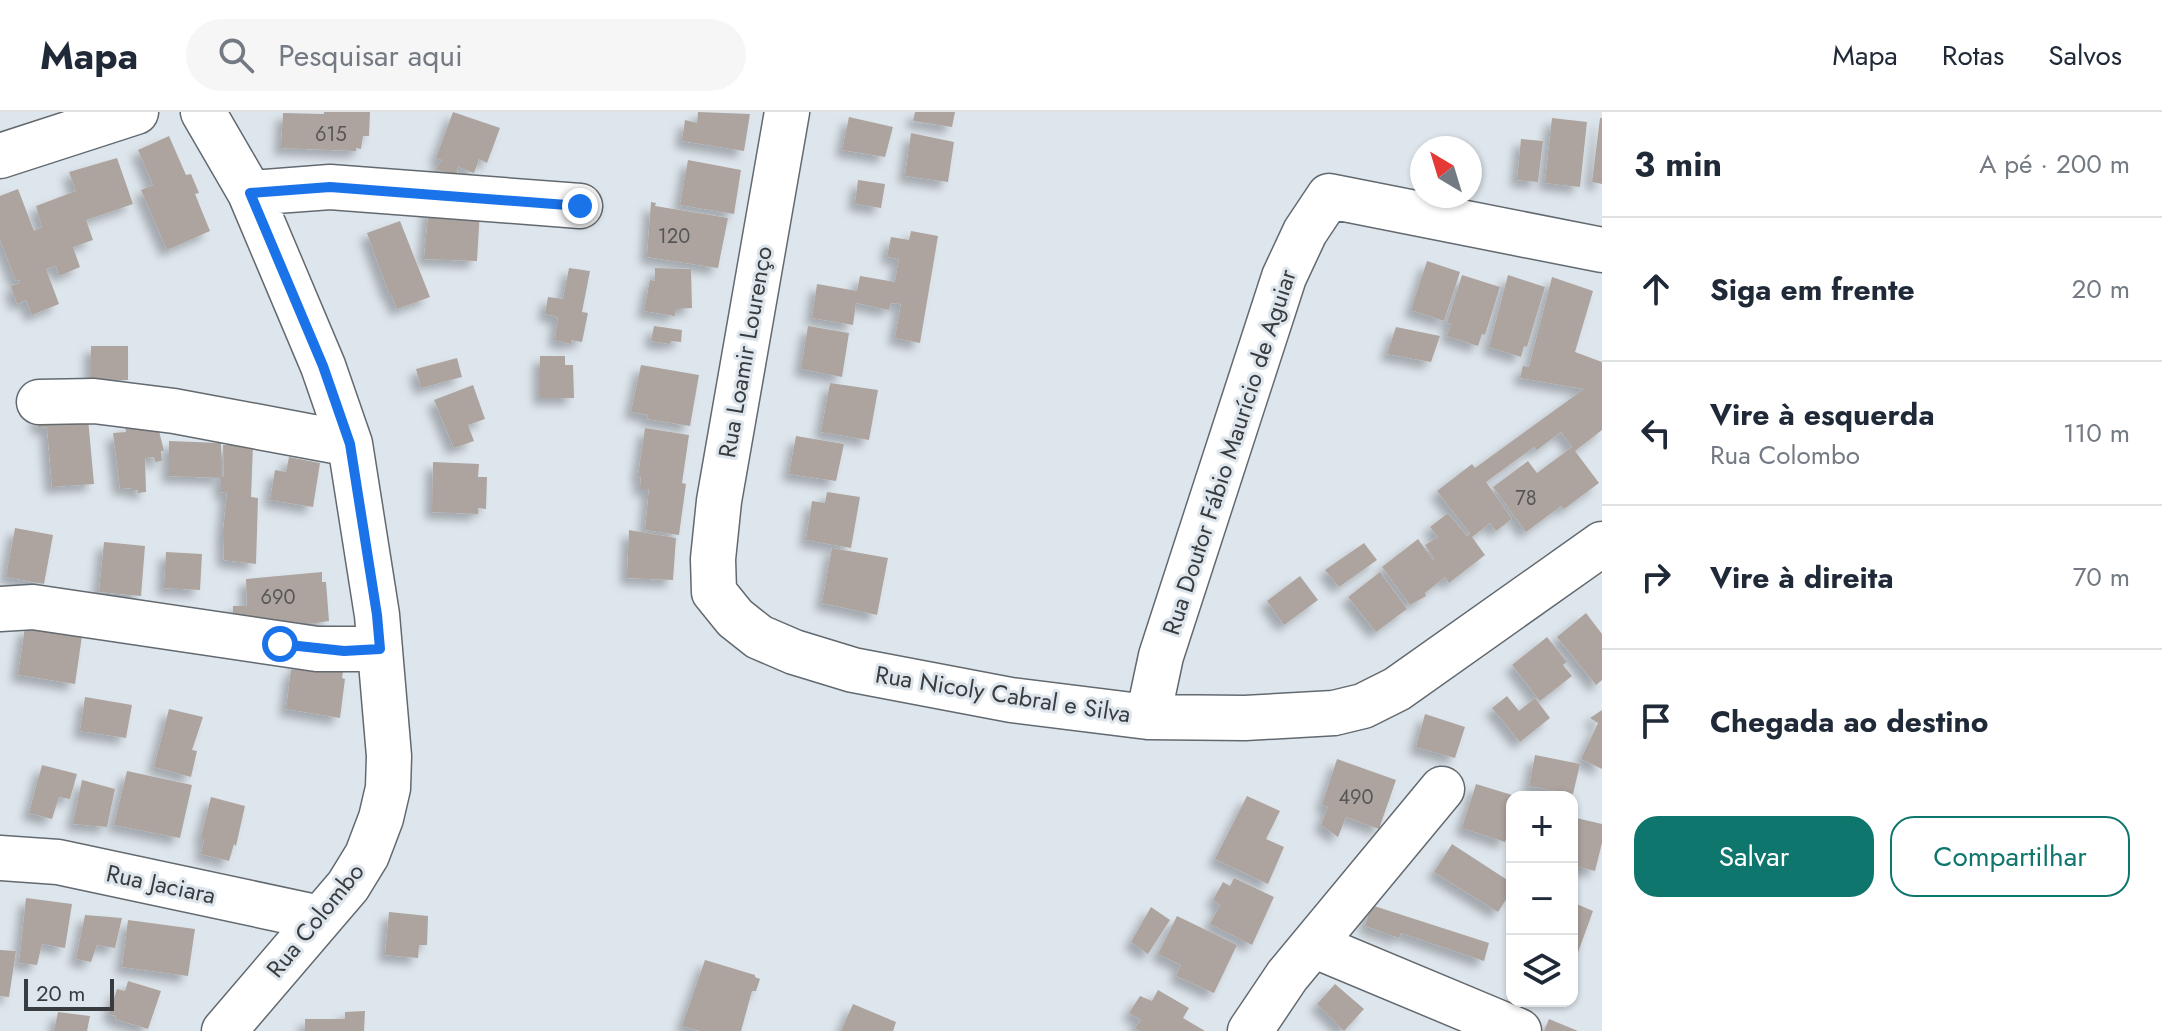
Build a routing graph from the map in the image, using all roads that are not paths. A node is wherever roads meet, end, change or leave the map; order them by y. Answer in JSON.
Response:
{"nodes":[{"id":1,"x":136,"y":112,"type":"edge"},
{"id":2,"x":203,"y":112,"type":"edge"},
{"id":3,"x":787,"y":112,"type":"edge"},
{"id":4,"x":0,"y":156,"type":"edge"},
{"id":5,"x":250,"y":193,"type":"junction"},
{"id":6,"x":580,"y":206,"type":"dead end"},
{"id":7,"x":1602,"y":250,"type":"edge"},
{"id":8,"x":39,"y":402,"type":"dead end"},
{"id":9,"x":350,"y":444,"type":"junction"},
{"id":10,"x":1602,"y":544,"type":"edge"},
{"id":11,"x":714,"y":592,"type":"joint"},
{"id":12,"x":0,"y":609,"type":"edge"},
{"id":13,"x":380,"y":649,"type":"junction"},
{"id":14,"x":1148,"y":717,"type":"junction"},
{"id":15,"x":1442,"y":789,"type":"dead end"},
{"id":16,"x":0,"y":858,"type":"edge"},
{"id":17,"x":320,"y":918,"type":"junction"},
{"id":18,"x":1313,"y":945,"type":"junction"},
{"id":19,"x":224,"y":1031,"type":"edge"},
{"id":20,"x":1250,"y":1031,"type":"edge"},
{"id":21,"x":1519,"y":1031,"type":"edge"}],
"edges":[{"from":1,"to":4,"type":"street"},
{"from":2,"to":5,"type":"street","name":"Rua Colombo"},
{"from":3,"to":11,"type":"street","name":"Rua Loamir Lourenço"},
{"from":5,"to":6,"type":"street"},
{"from":5,"to":9,"type":"street","name":"Rua Colombo"},
{"from":7,"to":14,"type":"street","name":"Rua Doutor Fábio Maurício de Aguiar"},
{"from":8,"to":9,"type":"street"},
{"from":9,"to":13,"type":"street","name":"Rua Colombo"},
{"from":10,"to":14,"type":"street","name":"Rua Nicoly Cabral e Silva"},
{"from":11,"to":14,"type":"street","name":"Rua Nicoly Cabral e Silva"},
{"from":12,"to":13,"type":"street"},
{"from":13,"to":17,"type":"street","name":"Rua Colombo"},
{"from":15,"to":18,"type":"street"},
{"from":16,"to":17,"type":"street","name":"Rua Jaciara"},
{"from":17,"to":19,"type":"street","name":"Rua Colombo"},
{"from":18,"to":20,"type":"street"},
{"from":18,"to":21,"type":"street"}]}
